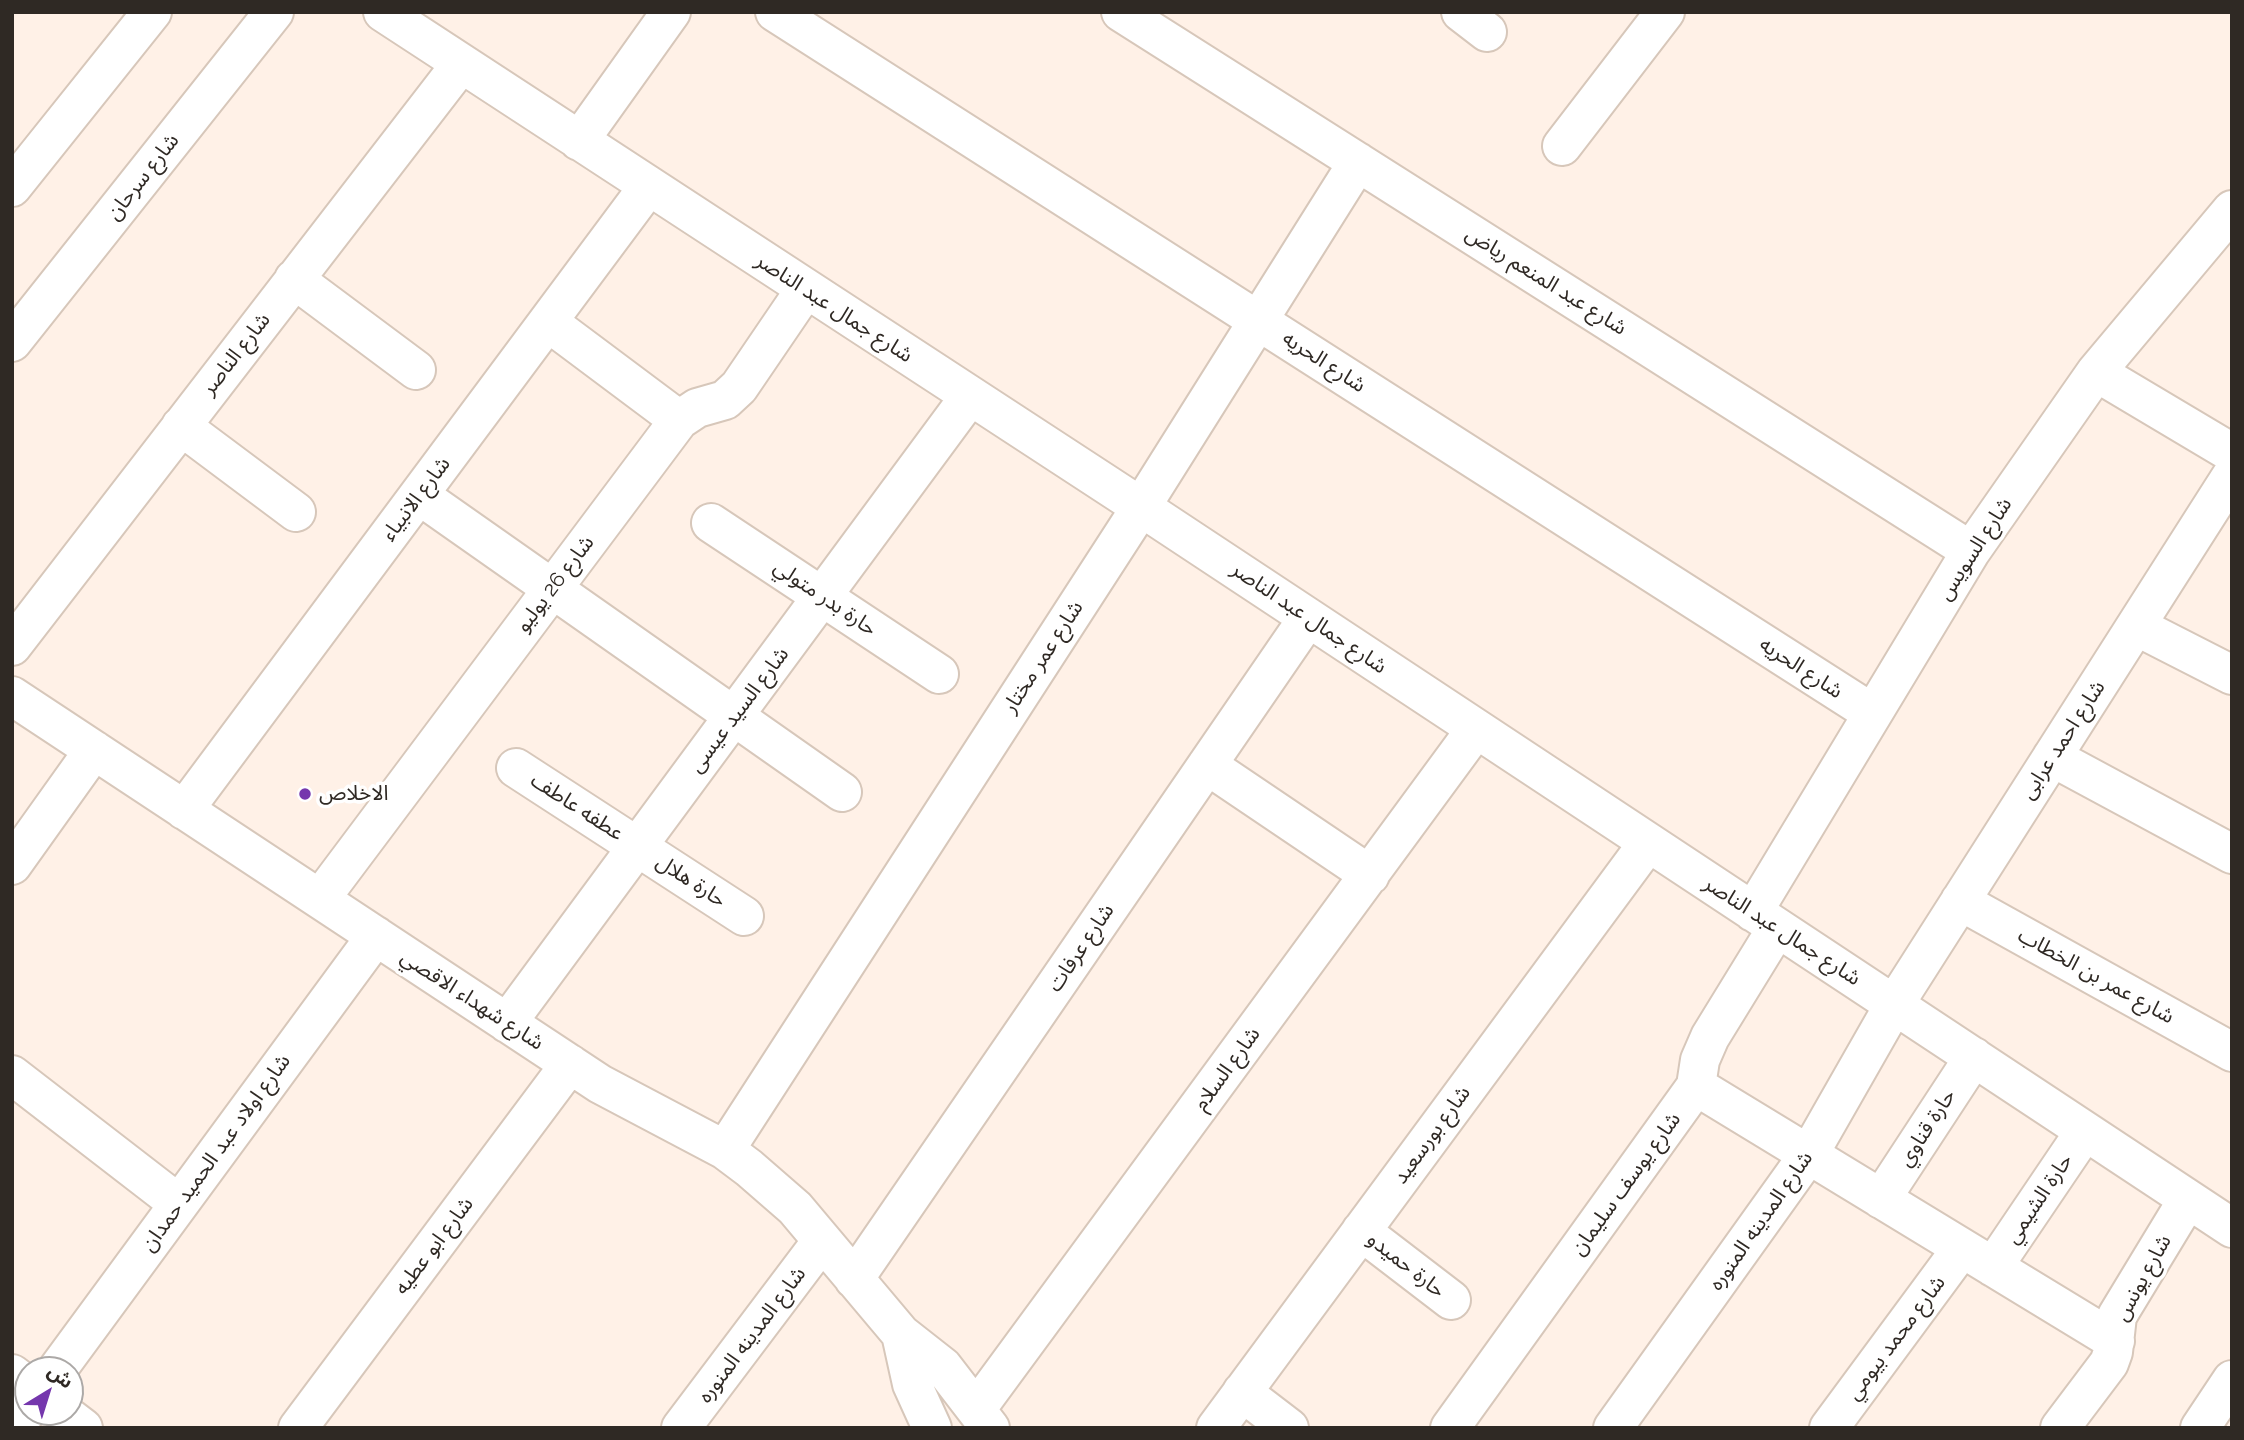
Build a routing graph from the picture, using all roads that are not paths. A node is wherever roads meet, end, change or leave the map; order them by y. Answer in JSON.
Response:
{"nodes":[{"id":1,"x":152,"y":12,"type":"edge"},
{"id":2,"x":274,"y":12,"type":"edge"},
{"id":3,"x":383,"y":12,"type":"edge"},
{"id":4,"x":671,"y":12,"type":"edge"},
{"id":5,"x":775,"y":12,"type":"edge"},
{"id":6,"x":1121,"y":12,"type":"edge"},
{"id":7,"x":1665,"y":12,"type":"edge"},
{"id":8,"x":461,"y":64,"type":"junction"},
{"id":9,"x":579,"y":141,"type":"junction"},
{"id":10,"x":1562,"y":146,"type":"dead end"},
{"id":11,"x":1358,"y":162,"type":"junction"},
{"id":12,"x":12,"y":187,"type":"edge"},
{"id":13,"x":648,"y":187,"type":"junction"},
{"id":14,"x":2232,"y":211,"type":"edge"},
{"id":15,"x":2219,"y":249,"type":"edge"},
{"id":16,"x":295,"y":279,"type":"junction"},
{"id":17,"x":805,"y":290,"type":"junction"},
{"id":18,"x":1258,"y":321,"type":"junction"},
{"id":19,"x":548,"y":322,"type":"junction"},
{"id":20,"x":12,"y":342,"type":"edge"},
{"id":21,"x":416,"y":370,"type":"dead end"},
{"id":22,"x":2096,"y":372,"type":"junction"},
{"id":23,"x":970,"y":396,"type":"junction"},
{"id":24,"x":679,"y":420,"type":"junction"},
{"id":25,"x":181,"y":426,"type":"junction"},
{"id":26,"x":2232,"y":453,"type":"edge"},
{"id":27,"x":2232,"y":475,"type":"edge"},
{"id":28,"x":419,"y":495,"type":"junction"},
{"id":29,"x":1140,"y":507,"type":"junction"},
{"id":30,"x":296,"y":512,"type":"dead end"},
{"id":31,"x":711,"y":523,"type":"dead end"},
{"id":32,"x":1971,"y":551,"type":"junction"},
{"id":33,"x":552,"y":588,"type":"junction"},
{"id":34,"x":823,"y":597,"type":"junction"},
{"id":35,"x":1308,"y":618,"type":"junction"},
{"id":36,"x":2136,"y":626,"type":"junction"},
{"id":37,"x":12,"y":646,"type":"edge"},
{"id":38,"x":939,"y":674,"type":"dead end"},
{"id":39,"x":2232,"y":675,"type":"edge"},
{"id":40,"x":12,"y":696,"type":"edge"},
{"id":41,"x":1872,"y":713,"type":"junction"},
{"id":42,"x":734,"y":716,"type":"junction"},
{"id":43,"x":1476,"y":729,"type":"junction"},
{"id":44,"x":94,"y":750,"type":"junction"},
{"id":45,"x":2052,"y":757,"type":"junction"},
{"id":46,"x":1207,"y":765,"type":"junction"},
{"id":47,"x":516,"y":768,"type":"dead end"},
{"id":48,"x":842,"y":792,"type":"dead end"},
{"id":49,"x":184,"y":810,"type":"junction"},
{"id":50,"x":1648,"y":843,"type":"junction"},
{"id":51,"x":638,"y":847,"type":"junction"},
{"id":52,"x":2232,"y":854,"type":"edge"},
{"id":53,"x":12,"y":865,"type":"edge"},
{"id":54,"x":1370,"y":875,"type":"junction"},
{"id":55,"x":320,"y":899,"type":"junction"},
{"id":56,"x":1960,"y":901,"type":"junction"},
{"id":57,"x":744,"y":916,"type":"dead end"},
{"id":58,"x":1765,"y":920,"type":"junction"},
{"id":59,"x":376,"y":936,"type":"junction"},
{"id":60,"x":1894,"y":1004,"type":"junction"},
{"id":61,"x":507,"y":1023,"type":"junction"},
{"id":62,"x":2232,"y":1052,"type":"edge"},
{"id":63,"x":1974,"y":1057,"type":"junction"},
{"id":64,"x":570,"y":1064,"type":"junction"},
{"id":65,"x":12,"y":1075,"type":"edge"},
{"id":66,"x":1696,"y":1086,"type":"junction"},
{"id":67,"x":2085,"y":1131,"type":"junction"},
{"id":68,"x":725,"y":1150,"type":"junction"},
{"id":69,"x":1809,"y":1154,"type":"junction"},
{"id":70,"x":1881,"y":1199,"type":"junction"},
{"id":71,"x":2189,"y":1199,"type":"junction"},
{"id":72,"x":179,"y":1204,"type":"junction"},
{"id":73,"x":2232,"y":1228,"type":"edge"},
{"id":74,"x":1361,"y":1231,"type":"junction"},
{"id":75,"x":822,"y":1241,"type":"junction"},
{"id":76,"x":1978,"y":1258,"type":"junction"},
{"id":77,"x":854,"y":1279,"type":"junction"},
{"id":78,"x":1451,"y":1300,"type":"dead end"},
{"id":79,"x":901,"y":1334,"type":"junction"},
{"id":80,"x":2115,"y":1341,"type":"junction"},
{"id":81,"x":67,"y":1356,"type":"edge"},
{"id":82,"x":2232,"y":1380,"type":"edge"},
{"id":83,"x":1242,"y":1392,"type":"junction"},
{"id":84,"x":983,"y":1418,"type":"edge"},
{"id":85,"x":298,"y":1428,"type":"edge"},
{"id":86,"x":681,"y":1428,"type":"edge"},
{"id":87,"x":932,"y":1428,"type":"edge"},
{"id":88,"x":1216,"y":1428,"type":"edge"},
{"id":89,"x":1289,"y":1428,"type":"edge"},
{"id":90,"x":1450,"y":1428,"type":"edge"},
{"id":91,"x":1613,"y":1428,"type":"edge"},
{"id":92,"x":1829,"y":1428,"type":"edge"},
{"id":93,"x":2060,"y":1428,"type":"edge"},
{"id":94,"x":2200,"y":1428,"type":"edge"}],
"edges":[{"from":1,"to":12,"type":"street"},
{"from":2,"to":20,"type":"street","name":"شارع سرحان"},
{"from":3,"to":8,"type":"street","name":"شارع جمال عبد الناصر"},
{"from":4,"to":9,"type":"street"},
{"from":5,"to":18,"type":"street","name":"شارع الحريه"},
{"from":6,"to":11,"type":"street","name":"شارع عبد المنعم رياض"},
{"from":7,"to":10,"type":"street"},
{"from":8,"to":9,"type":"street","name":"شارع جمال عبد الناصر"},
{"from":8,"to":16,"type":"street","name":"شارع الناصر"},
{"from":9,"to":13,"type":"street","name":"شارع جمال عبد الناصر"},
{"from":11,"to":18,"type":"street","name":"شارع عمر مختار"},
{"from":11,"to":32,"type":"street","name":"شارع عبد المنعم رياض"},
{"from":13,"to":17,"type":"street","name":"شارع جمال عبد الناصر"},
{"from":13,"to":19,"type":"street","name":"شارع الانبياء"},
{"from":14,"to":15,"type":"street","name":"شارع السويس"},
{"from":15,"to":22,"type":"street","name":"شارع السويس"},
{"from":16,"to":21,"type":"street"},
{"from":16,"to":25,"type":"street","name":"شارع الناصر"},
{"from":17,"to":23,"type":"street","name":"شارع جمال عبد الناصر"},
{"from":17,"to":24,"type":"street","name":"شارع 26 يوليو"},
{"from":18,"to":29,"type":"street","name":"شارع عمر مختار"},
{"from":18,"to":41,"type":"street","name":"شارع الحريه"},
{"from":19,"to":24,"type":"street"},
{"from":19,"to":28,"type":"street","name":"شارع الانبياء"},
{"from":22,"to":26,"type":"street"},
{"from":22,"to":32,"type":"street","name":"شارع السويس"},
{"from":23,"to":29,"type":"street","name":"شارع جمال عبد الناصر"},
{"from":23,"to":34,"type":"street","name":"شارع السيد عيسى"},
{"from":24,"to":33,"type":"street","name":"شارع 26 يوليو"},
{"from":25,"to":30,"type":"street"},
{"from":25,"to":37,"type":"street","name":"شارع الناصر"},
{"from":27,"to":36,"type":"street","name":"شارع احمد عرابى"},
{"from":28,"to":33,"type":"street"},
{"from":28,"to":49,"type":"street","name":"شارع الانبياء"},
{"from":29,"to":35,"type":"street","name":"شارع جمال عبد الناصر"},
{"from":29,"to":68,"type":"street","name":"شارع عمر مختار"},
{"from":31,"to":34,"type":"street","name":"حارة بدر متولي"},
{"from":32,"to":41,"type":"street","name":"شارع السويس"},
{"from":33,"to":42,"type":"street"},
{"from":33,"to":55,"type":"street","name":"شارع 26 يوليو"},
{"from":34,"to":38,"type":"street","name":"حارة بدر متولي"},
{"from":34,"to":42,"type":"street","name":"شارع السيد عيسى"},
{"from":35,"to":43,"type":"street","name":"شارع جمال عبد الناصر"},
{"from":35,"to":46,"type":"street","name":"شارع عرفات"},
{"from":36,"to":39,"type":"street"},
{"from":36,"to":45,"type":"street","name":"شارع احمد عرابى"},
{"from":40,"to":44,"type":"street","name":"شارع شهداء الاقصي"},
{"from":41,"to":58,"type":"street","name":"شارع السويس"},
{"from":42,"to":48,"type":"street"},
{"from":42,"to":51,"type":"street","name":"شارع السيد عيسى"},
{"from":43,"to":50,"type":"street","name":"شارع جمال عبد الناصر"},
{"from":43,"to":54,"type":"street","name":"شارع السلام"},
{"from":44,"to":49,"type":"street","name":"شارع شهداء الاقصي"},
{"from":44,"to":53,"type":"street"},
{"from":45,"to":52,"type":"street"},
{"from":45,"to":56,"type":"street","name":"شارع احمد عرابى"},
{"from":46,"to":54,"type":"street"},
{"from":46,"to":77,"type":"street","name":"شارع عرفات"},
{"from":47,"to":51,"type":"street","name":"عطفه عاطف"},
{"from":49,"to":55,"type":"street","name":"شارع شهداء الاقصي"},
{"from":50,"to":58,"type":"street","name":"شارع جمال عبد الناصر"},
{"from":50,"to":74,"type":"street","name":"شارع بورسعيد"},
{"from":51,"to":57,"type":"street","name":"حارة هلال"},
{"from":51,"to":61,"type":"street","name":"شارع السيد عيسى"},
{"from":54,"to":84,"type":"street","name":"شارع السلام"},
{"from":55,"to":59,"type":"street","name":"شارع شهداء الاقصي"},
{"from":56,"to":60,"type":"street","name":"شارع احمد عرابى"},
{"from":56,"to":62,"type":"street","name":"شارع عمر بن الخطاب"},
{"from":58,"to":60,"type":"street","name":"شارع جمال عبد الناصر"},
{"from":58,"to":66,"type":"street","name":"شارع يوسف سليمان"},
{"from":59,"to":61,"type":"street","name":"شارع شهداء الاقصي"},
{"from":59,"to":72,"type":"street","name":"شارع اولاد عبد الحميد حمدان"},
{"from":60,"to":63,"type":"street","name":"شارع جمال عبد الناصر"},
{"from":60,"to":69,"type":"street","name":"شارع المدينه المنوره"},
{"from":61,"to":64,"type":"street","name":"شارع شهداء الاقصي"},
{"from":63,"to":67,"type":"street","name":"شارع جمال عبد الناصر"},
{"from":63,"to":70,"type":"street","name":"حارة قناوي"},
{"from":64,"to":68,"type":"street","name":"شارع شهداء الاقصي"},
{"from":64,"to":85,"type":"street","name":"شارع ابو عطيه"},
{"from":65,"to":72,"type":"street"},
{"from":66,"to":69,"type":"street"},
{"from":66,"to":90,"type":"street","name":"شارع يوسف سليمان"},
{"from":67,"to":71,"type":"street","name":"شارع جمال عبد الناصر"},
{"from":67,"to":76,"type":"street","name":"حارة الشيمي"},
{"from":68,"to":75,"type":"street","name":"شارع شهداء الاقصي"},
{"from":69,"to":70,"type":"street"},
{"from":69,"to":91,"type":"street","name":"شارع المدينه المنوره"},
{"from":70,"to":76,"type":"street"},
{"from":71,"to":73,"type":"street","name":"شارع جمال عبد الناصر"},
{"from":71,"to":80,"type":"street","name":"شارع يونس"},
{"from":72,"to":81,"type":"street","name":"شارع اولاد عبد الحميد حمدان"},
{"from":74,"to":78,"type":"street","name":"حارة حميدو"},
{"from":74,"to":83,"type":"street","name":"شارع بورسعيد"},
{"from":75,"to":77,"type":"street","name":"شارع شهداء الاقصي"},
{"from":75,"to":86,"type":"street","name":"شارع المدينه المنوره"},
{"from":76,"to":80,"type":"street"},
{"from":76,"to":92,"type":"street","name":"شارع محمد بيومي"},
{"from":77,"to":79,"type":"street","name":"شارع شهداء الاقصي"},
{"from":79,"to":84,"type":"street","name":"شارع شهداء الاقصي"},
{"from":79,"to":87,"type":"street","name":"شارع شهداء الاقصي"},
{"from":80,"to":93,"type":"street","name":"شارع يونس"},
{"from":82,"to":94,"type":"street"},
{"from":83,"to":88,"type":"street","name":"شارع بورسعيد"},
{"from":83,"to":89,"type":"street"}]}
